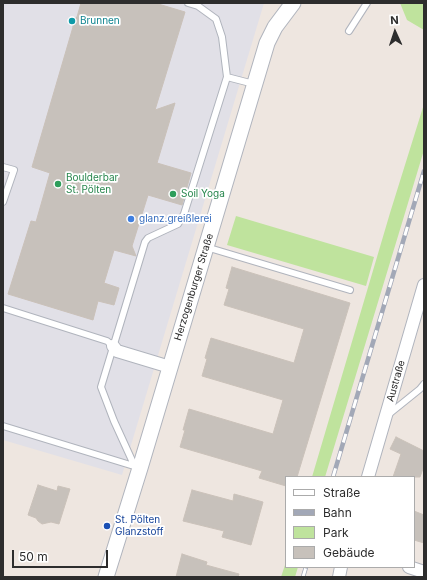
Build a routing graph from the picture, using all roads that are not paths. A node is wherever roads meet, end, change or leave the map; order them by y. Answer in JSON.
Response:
{"nodes":[{"id":1,"x":188,"y":3,"type":"edge"},
{"id":2,"x":293,"y":3,"type":"edge"},
{"id":3,"x":367,"y":3,"type":"edge"},
{"id":4,"x":350,"y":31,"type":"dead end"},
{"id":5,"x":227,"y":77,"type":"junction"},
{"id":6,"x":254,"y":84,"type":"junction"},
{"id":7,"x":3,"y":167,"type":"edge"},
{"id":8,"x":3,"y":202,"type":"edge"},
{"id":9,"x":206,"y":247,"type":"junction"},
{"id":10,"x":424,"y":285,"type":"edge"},
{"id":11,"x":350,"y":290,"type":"dead end"},
{"id":12,"x":3,"y":308,"type":"edge"},
{"id":13,"x":419,"y":319,"type":"edge"},
{"id":14,"x":113,"y":346,"type":"junction"},
{"id":15,"x":170,"y":367,"type":"junction"},
{"id":16,"x":424,"y":384,"type":"edge"},
{"id":17,"x":386,"y":416,"type":"junction"},
{"id":18,"x":3,"y":426,"type":"edge"},
{"id":19,"x":138,"y":467,"type":"junction"},
{"id":20,"x":368,"y":476,"type":"edge"},
{"id":21,"x":412,"y":568,"type":"edge"},
{"id":22,"x":424,"y":572,"type":"edge"},
{"id":23,"x":106,"y":577,"type":"edge"}],
"edges":[{"from":1,"to":5,"type":"lane"},
{"from":2,"to":6,"type":"street","name":"Herzogenburger Straße"},
{"from":3,"to":4,"type":"lane"},
{"from":5,"to":6,"type":"lane"},
{"from":5,"to":14,"type":"lane"},
{"from":6,"to":9,"type":"street","name":"Herzogenburger Straße"},
{"from":7,"to":8,"type":"lane"},
{"from":9,"to":11,"type":"lane"},
{"from":9,"to":15,"type":"street","name":"Herzogenburger Straße"},
{"from":10,"to":13,"type":"street","name":"Austraße"},
{"from":12,"to":14,"type":"lane"},
{"from":13,"to":17,"type":"street","name":"Austraße"},
{"from":14,"to":15,"type":"street"},
{"from":14,"to":19,"type":"lane"},
{"from":15,"to":19,"type":"street","name":"Herzogenburger Straße"},
{"from":16,"to":17,"type":"lane"},
{"from":17,"to":20,"type":"street","name":"Austraße"},
{"from":18,"to":19,"type":"lane"},
{"from":19,"to":23,"type":"street","name":"Herzogenburger Straße"},
{"from":21,"to":22,"type":"street"}]}
